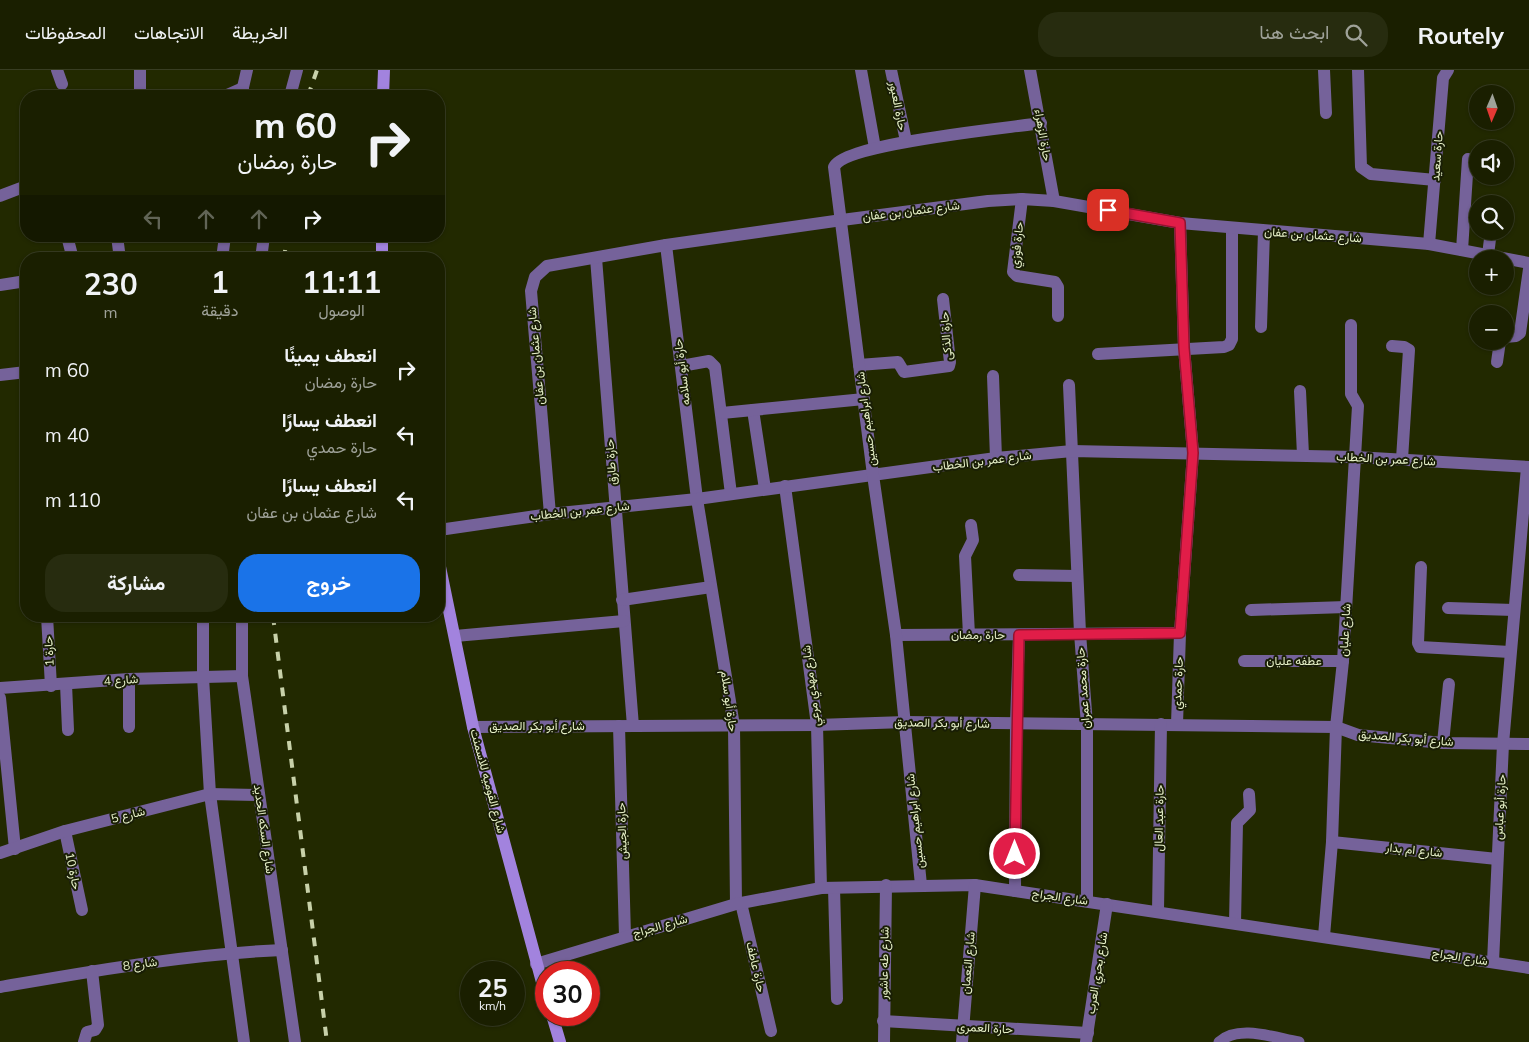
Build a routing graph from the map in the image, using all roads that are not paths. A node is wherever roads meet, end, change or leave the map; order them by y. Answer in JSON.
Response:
{"nodes":[{"id":1,"x":57,"y":70,"type":"edge"},
{"id":2,"x":140,"y":70,"type":"edge"},
{"id":3,"x":247,"y":70,"type":"edge"},
{"id":4,"x":297,"y":70,"type":"edge"},
{"id":5,"x":384,"y":70,"type":"edge"},
{"id":6,"x":861,"y":70,"type":"edge"},
{"id":7,"x":891,"y":70,"type":"edge"},
{"id":8,"x":1030,"y":70,"type":"edge"},
{"id":9,"x":1324,"y":70,"type":"edge"},
{"id":10,"x":1358,"y":70,"type":"edge"},
{"id":11,"x":1448,"y":70,"type":"edge"},
{"id":12,"x":62,"y":84,"type":"dead end"},
{"id":13,"x":140,"y":90,"type":"edge"},
{"id":14,"x":242,"y":90,"type":"edge"},
{"id":15,"x":292,"y":90,"type":"edge"},
{"id":16,"x":383,"y":90,"type":"edge"},
{"id":17,"x":1326,"y":113,"type":"dead end"},
{"id":18,"x":1042,"y":123,"type":"junction"},
{"id":19,"x":906,"y":141,"type":"junction"},
{"id":20,"x":875,"y":148,"type":"junction"},
{"id":21,"x":1468,"y":159,"type":"dead end"},
{"id":22,"x":1435,"y":180,"type":"junction"},
{"id":23,"x":20,"y":188,"type":"edge"},
{"id":24,"x":0,"y":196,"type":"edge"},
{"id":25,"x":1022,"y":199,"type":"junction"},
{"id":26,"x":1054,"y":201,"type":"junction"},
{"id":27,"x":842,"y":220,"type":"junction"},
{"id":28,"x":1180,"y":223,"type":"junction"},
{"id":29,"x":1232,"y":228,"type":"junction"},
{"id":30,"x":1264,"y":231,"type":"junction"},
{"id":31,"x":1429,"y":244,"type":"junction"},
{"id":32,"x":666,"y":245,"type":"junction"},
{"id":33,"x":1462,"y":250,"type":"junction"},
{"id":34,"x":1469,"y":251,"type":"edge"},
{"id":35,"x":596,"y":258,"type":"junction"},
{"id":36,"x":1514,"y":260,"type":"edge"},
{"id":37,"x":1529,"y":263,"type":"edge"},
{"id":38,"x":1529,"y":269,"type":"edge"},
{"id":39,"x":20,"y":282,"type":"edge"},
{"id":40,"x":0,"y":285,"type":"edge"},
{"id":41,"x":943,"y":299,"type":"dead end"},
{"id":42,"x":1058,"y":316,"type":"dead end"},
{"id":43,"x":1351,"y":325,"type":"dead end"},
{"id":44,"x":1261,"y":327,"type":"dead end"},
{"id":45,"x":1514,"y":336,"type":"edge"},
{"id":46,"x":1392,"y":346,"type":"dead end"},
{"id":47,"x":1184,"y":348,"type":"junction"},
{"id":48,"x":1499,"y":350,"type":"edge"},
{"id":49,"x":1098,"y":354,"type":"dead end"},
{"id":50,"x":1497,"y":362,"type":"dead end"},
{"id":51,"x":859,"y":365,"type":"junction"},
{"id":52,"x":681,"y":366,"type":"junction"},
{"id":53,"x":20,"y":373,"type":"edge"},
{"id":54,"x":0,"y":375,"type":"edge"},
{"id":55,"x":993,"y":376,"type":"dead end"},
{"id":56,"x":1069,"y":385,"type":"dead end"},
{"id":57,"x":1300,"y":391,"type":"dead end"},
{"id":58,"x":864,"y":399,"type":"junction"},
{"id":59,"x":754,"y":410,"type":"junction"},
{"id":60,"x":722,"y":413,"type":"junction"},
{"id":61,"x":1072,"y":451,"type":"junction"},
{"id":62,"x":1193,"y":453,"type":"junction"},
{"id":63,"x":1303,"y":455,"type":"junction"},
{"id":64,"x":1355,"y":457,"type":"junction"},
{"id":65,"x":996,"y":458,"type":"junction"},
{"id":66,"x":1402,"y":459,"type":"junction"},
{"id":67,"x":1528,"y":467,"type":"edge"},
{"id":68,"x":873,"y":475,"type":"junction"},
{"id":69,"x":785,"y":486,"type":"junction"},
{"id":70,"x":765,"y":489,"type":"junction"},
{"id":71,"x":731,"y":494,"type":"junction"},
{"id":72,"x":697,"y":499,"type":"junction"},
{"id":73,"x":614,"y":508,"type":"junction"},
{"id":74,"x":550,"y":514,"type":"junction"},
{"id":75,"x":971,"y":525,"type":"dead end"},
{"id":76,"x":445,"y":529,"type":"edge"},
{"id":77,"x":1524,"y":544,"type":"edge"},
{"id":78,"x":1421,"y":568,"type":"dead end"},
{"id":79,"x":1019,"y":575,"type":"dead end"},
{"id":80,"x":1077,"y":576,"type":"junction"},
{"id":81,"x":711,"y":587,"type":"junction"},
{"id":82,"x":445,"y":590,"type":"edge"},
{"id":83,"x":622,"y":600,"type":"junction"},
{"id":84,"x":1346,"y":607,"type":"junction"},
{"id":85,"x":1448,"y":608,"type":"dead end"},
{"id":86,"x":1251,"y":610,"type":"dead end"},
{"id":87,"x":1514,"y":610,"type":"junction"},
{"id":88,"x":624,"y":621,"type":"junction"},
{"id":89,"x":47,"y":622,"type":"edge"},
{"id":90,"x":203,"y":622,"type":"edge"},
{"id":91,"x":242,"y":622,"type":"edge"},
{"id":92,"x":1080,"y":633,"type":"junction"},
{"id":93,"x":1180,"y":633,"type":"junction"},
{"id":94,"x":969,"y":635,"type":"junction"},
{"id":95,"x":1019,"y":635,"type":"junction"},
{"id":96,"x":455,"y":636,"type":"junction"},
{"id":97,"x":896,"y":636,"type":"junction"},
{"id":98,"x":1510,"y":652,"type":"junction"},
{"id":99,"x":1244,"y":661,"type":"dead end"},
{"id":100,"x":1343,"y":661,"type":"junction"},
{"id":101,"x":242,"y":676,"type":"junction"},
{"id":102,"x":203,"y":677,"type":"junction"},
{"id":103,"x":129,"y":679,"type":"junction"},
{"id":104,"x":66,"y":684,"type":"junction"},
{"id":105,"x":1449,"y":684,"type":"dead end"},
{"id":106,"x":51,"y":686,"type":"junction"},
{"id":107,"x":0,"y":688,"type":"edge"},
{"id":108,"x":0,"y":698,"type":"edge"},
{"id":109,"x":904,"y":722,"type":"junction"},
{"id":110,"x":1016,"y":724,"type":"junction"},
{"id":111,"x":1161,"y":724,"type":"junction"},
{"id":112,"x":1177,"y":724,"type":"junction"},
{"id":113,"x":817,"y":725,"type":"junction"},
{"id":114,"x":1086,"y":725,"type":"junction"},
{"id":115,"x":619,"y":726,"type":"junction"},
{"id":116,"x":633,"y":726,"type":"junction"},
{"id":117,"x":734,"y":726,"type":"junction"},
{"id":118,"x":129,"y":727,"type":"dead end"},
{"id":119,"x":473,"y":727,"type":"junction"},
{"id":120,"x":1336,"y":728,"type":"junction"},
{"id":121,"x":68,"y":730,"type":"dead end"},
{"id":122,"x":1443,"y":743,"type":"junction"},
{"id":123,"x":1503,"y":744,"type":"junction"},
{"id":124,"x":1529,"y":744,"type":"edge"},
{"id":125,"x":210,"y":794,"type":"junction"},
{"id":126,"x":1249,"y":794,"type":"dead end"},
{"id":127,"x":259,"y":795,"type":"junction"},
{"id":128,"x":64,"y":831,"type":"junction"},
{"id":129,"x":1332,"y":842,"type":"junction"},
{"id":130,"x":15,"y":849,"type":"junction"},
{"id":131,"x":0,"y":853,"type":"edge"},
{"id":132,"x":1497,"y":859,"type":"junction"},
{"id":133,"x":886,"y":885,"type":"junction"},
{"id":134,"x":921,"y":885,"type":"junction"},
{"id":135,"x":975,"y":885,"type":"junction"},
{"id":136,"x":821,"y":888,"type":"junction"},
{"id":137,"x":834,"y":888,"type":"junction"},
{"id":138,"x":1015,"y":891,"type":"junction"},
{"id":139,"x":1087,"y":900,"type":"junction"},
{"id":140,"x":738,"y":904,"type":"junction"},
{"id":141,"x":1107,"y":904,"type":"junction"},
{"id":142,"x":82,"y":910,"type":"dead end"},
{"id":143,"x":1158,"y":911,"type":"junction"},
{"id":144,"x":1235,"y":923,"type":"junction"},
{"id":145,"x":625,"y":936,"type":"junction"},
{"id":146,"x":1324,"y":936,"type":"junction"},
{"id":147,"x":282,"y":950,"type":"junction"},
{"id":148,"x":232,"y":952,"type":"junction"},
{"id":149,"x":535,"y":961,"type":"edge"},
{"id":150,"x":546,"y":961,"type":"edge"},
{"id":151,"x":1493,"y":962,"type":"junction"},
{"id":152,"x":1529,"y":968,"type":"edge"},
{"id":153,"x":92,"y":971,"type":"junction"},
{"id":154,"x":0,"y":987,"type":"edge"},
{"id":155,"x":837,"y":999,"type":"dead end"},
{"id":156,"x":883,"y":1021,"type":"junction"},
{"id":157,"x":555,"y":1026,"type":"edge"},
{"id":158,"x":962,"y":1026,"type":"junction"},
{"id":159,"x":771,"y":1031,"type":"dead end"},
{"id":160,"x":1087,"y":1038,"type":"edge"},
{"id":161,"x":84,"y":1042,"type":"edge"},
{"id":162,"x":244,"y":1042,"type":"edge"},
{"id":163,"x":295,"y":1042,"type":"edge"},
{"id":164,"x":560,"y":1042,"type":"edge"},
{"id":165,"x":884,"y":1042,"type":"edge"},
{"id":166,"x":962,"y":1042,"type":"edge"},
{"id":167,"x":1219,"y":1042,"type":"edge"},
{"id":168,"x":1299,"y":1042,"type":"edge"}],
"edges":[{"from":1,"to":12,"type":"street"},
{"from":2,"to":13,"type":"street"},
{"from":3,"to":14,"type":"street"},
{"from":4,"to":15,"type":"street"},
{"from":5,"to":16,"type":"main road"},
{"from":6,"to":20,"type":"street"},
{"from":7,"to":19,"type":"street","name":"حارة العبور"},
{"from":8,"to":18,"type":"street","name":"حارة الزهراء"},
{"from":9,"to":17,"type":"street"},
{"from":10,"to":22,"type":"street"},
{"from":11,"to":22,"type":"street","name":"حارة سعيد"},
{"from":18,"to":19,"type":"street","name":"شارع ابراهيم حسين"},
{"from":18,"to":26,"type":"street","name":"حارة الزهراء"},
{"from":19,"to":20,"type":"street","name":"شارع ابراهيم حسين"},
{"from":20,"to":27,"type":"street","name":"شارع ابراهيم حسين"},
{"from":21,"to":33,"type":"street"},
{"from":22,"to":31,"type":"street","name":"حارة سعيد"},
{"from":23,"to":24,"type":"street"},
{"from":25,"to":26,"type":"street","name":"شارع عثمان بن عفان"},
{"from":25,"to":27,"type":"street","name":"شارع عثمان بن عفان"},
{"from":25,"to":42,"type":"street","name":"حارة فوزي"},
{"from":26,"to":28,"type":"street","name":"شارع عثمان بن عفان"},
{"from":27,"to":32,"type":"street","name":"شارع عثمان بن عفان"},
{"from":27,"to":51,"type":"street","name":"شارع ابراهيم حسين"},
{"from":28,"to":29,"type":"street","name":"شارع عثمان بن عفان"},
{"from":28,"to":47,"type":"street","name":"حارة حمدي"},
{"from":29,"to":30,"type":"street","name":"شارع عثمان بن عفان"},
{"from":29,"to":47,"type":"street"},
{"from":30,"to":31,"type":"street","name":"شارع عثمان بن عفان"},
{"from":30,"to":44,"type":"street"},
{"from":31,"to":33,"type":"street","name":"شارع عثمان بن عفان"},
{"from":32,"to":35,"type":"street","name":"شارع عثمان بن عفان"},
{"from":32,"to":52,"type":"street","name":"حارة أبو سلامه"},
{"from":33,"to":34,"type":"street","name":"شارع عثمان بن عفان"},
{"from":35,"to":73,"type":"street","name":"حارة طارق"},
{"from":35,"to":74,"type":"street","name":"شارع عثمان بن عفان"},
{"from":36,"to":37,"type":"street","name":"شارع عثمان بن عفان"},
{"from":38,"to":45,"type":"street"},
{"from":39,"to":40,"type":"street"},
{"from":41,"to":51,"type":"street","name":"حارة الذكى"},
{"from":43,"to":64,"type":"street","name":"شارع عليان"},
{"from":46,"to":66,"type":"street"},
{"from":47,"to":49,"type":"street"},
{"from":47,"to":62,"type":"street","name":"حارة حمدي"},
{"from":48,"to":50,"type":"street"},
{"from":51,"to":58,"type":"street","name":"شارع ابراهيم حسين"},
{"from":52,"to":60,"type":"street"},
{"from":52,"to":72,"type":"street","name":"حارة أبو سلامه"},
{"from":53,"to":54,"type":"street"},
{"from":55,"to":65,"type":"street"},
{"from":56,"to":61,"type":"street","name":"حارة محمد عمران"},
{"from":57,"to":63,"type":"street"},
{"from":58,"to":59,"type":"street"},
{"from":58,"to":68,"type":"street","name":"شارع ابراهيم حسين"},
{"from":59,"to":60,"type":"street"},
{"from":59,"to":70,"type":"street"},
{"from":60,"to":71,"type":"street"},
{"from":61,"to":62,"type":"street","name":"شارع عمر بن الخطاب"},
{"from":61,"to":65,"type":"street","name":"شارع عمر بن الخطاب"},
{"from":61,"to":80,"type":"street","name":"حارة محمد عمران"},
{"from":62,"to":63,"type":"street","name":"شارع عمر بن الخطاب"},
{"from":62,"to":93,"type":"street","name":"حارة حمدي"},
{"from":63,"to":64,"type":"street","name":"شارع عمر بن الخطاب"},
{"from":64,"to":66,"type":"street","name":"شارع عمر بن الخطاب"},
{"from":64,"to":84,"type":"street","name":"شارع عليان"},
{"from":65,"to":68,"type":"street","name":"شارع عمر بن الخطاب"},
{"from":66,"to":67,"type":"street","name":"شارع عمر بن الخطاب"},
{"from":67,"to":77,"type":"street","name":"حارة أبو عباس"},
{"from":68,"to":69,"type":"street","name":"شارع عمر بن الخطاب"},
{"from":68,"to":97,"type":"street","name":"شارع ابراهيم حسين"},
{"from":69,"to":70,"type":"street","name":"شارع عمر بن الخطاب"},
{"from":69,"to":113,"type":"street","name":"شارع مهدي مرعي"},
{"from":70,"to":71,"type":"street","name":"شارع عمر بن الخطاب"},
{"from":71,"to":72,"type":"street","name":"شارع عمر بن الخطاب"},
{"from":72,"to":73,"type":"street","name":"شارع عمر بن الخطاب"},
{"from":72,"to":81,"type":"street","name":"حارة أبو سلام"},
{"from":73,"to":74,"type":"street","name":"شارع عمر بن الخطاب"},
{"from":73,"to":83,"type":"street","name":"حارة طارق"},
{"from":74,"to":76,"type":"street","name":"شارع عمر بن الخطاب"},
{"from":75,"to":94,"type":"street"},
{"from":77,"to":87,"type":"street","name":"حارة أبو عباس"},
{"from":78,"to":98,"type":"street"},
{"from":79,"to":80,"type":"street"},
{"from":80,"to":92,"type":"street","name":"حارة محمد عمران"},
{"from":81,"to":83,"type":"street"},
{"from":81,"to":117,"type":"street","name":"حارة أبو سلام"},
{"from":82,"to":96,"type":"main road","name":"شارع القوميه للاسمنت"},
{"from":83,"to":88,"type":"street","name":"حارة طارق"},
{"from":84,"to":86,"type":"street"},
{"from":84,"to":100,"type":"street","name":"شارع عليان"},
{"from":85,"to":87,"type":"street"},
{"from":87,"to":98,"type":"street","name":"حارة أبو عباس"},
{"from":88,"to":96,"type":"street"},
{"from":88,"to":116,"type":"street","name":"حارة طارق"},
{"from":89,"to":106,"type":"street","name":"حارة 1"},
{"from":90,"to":102,"type":"street"},
{"from":91,"to":101,"type":"street","name":"شارع السكه الحديد"},
{"from":92,"to":93,"type":"street","name":"حارة رمضان"},
{"from":92,"to":95,"type":"street","name":"حارة رمضان"},
{"from":92,"to":114,"type":"street","name":"حارة محمد عمران"},
{"from":93,"to":112,"type":"street","name":"حارة حمدي"},
{"from":94,"to":95,"type":"street","name":"حارة رمضان"},
{"from":94,"to":97,"type":"street","name":"حارة رمضان"},
{"from":95,"to":110,"type":"street"},
{"from":96,"to":119,"type":"main road","name":"شارع القوميه للاسمنت"},
{"from":97,"to":109,"type":"street","name":"شارع ابراهيم حسين"},
{"from":98,"to":123,"type":"street","name":"حارة أبو عباس"},
{"from":99,"to":100,"type":"street","name":"عطفه عليان"},
{"from":100,"to":120,"type":"street","name":"شارع عليان"},
{"from":101,"to":102,"type":"street","name":"شارع 4"},
{"from":101,"to":127,"type":"street","name":"شارع السكه الحديد"},
{"from":102,"to":103,"type":"street","name":"شارع 4"},
{"from":102,"to":125,"type":"street"},
{"from":103,"to":104,"type":"street","name":"شارع 4"},
{"from":103,"to":118,"type":"street"},
{"from":104,"to":106,"type":"street","name":"شارع 4"},
{"from":104,"to":121,"type":"street"},
{"from":105,"to":122,"type":"street"},
{"from":106,"to":107,"type":"street","name":"شارع 4"},
{"from":108,"to":130,"type":"street"},
{"from":109,"to":110,"type":"street","name":"شارع أبو بكر الصديق"},
{"from":109,"to":113,"type":"street","name":"شارع أبو بكر الصديق"},
{"from":109,"to":134,"type":"street","name":"شارع ابراهيم حسين"},
{"from":110,"to":114,"type":"street","name":"شارع أبو بكر الصديق"},
{"from":110,"to":138,"type":"street"},
{"from":111,"to":112,"type":"street","name":"شارع أبو بكر الصديق"},
{"from":111,"to":114,"type":"street","name":"شارع أبو بكر الصديق"},
{"from":111,"to":143,"type":"street","name":"حارة عبد العال"},
{"from":112,"to":120,"type":"street","name":"شارع أبو بكر الصديق"},
{"from":113,"to":117,"type":"street","name":"شارع أبو بكر الصديق"},
{"from":113,"to":136,"type":"street","name":"شارع مهدي مرعي"},
{"from":114,"to":139,"type":"street","name":"حارة محمد عمران"},
{"from":115,"to":116,"type":"street","name":"شارع أبو بكر الصديق"},
{"from":115,"to":119,"type":"street","name":"شارع أبو بكر الصديق"},
{"from":115,"to":145,"type":"street","name":"حارة الجيش"},
{"from":116,"to":117,"type":"street","name":"شارع أبو بكر الصديق"},
{"from":117,"to":140,"type":"street","name":"حارة أبو سلام"},
{"from":119,"to":149,"type":"main road","name":"شارع القوميه للاسمنت"},
{"from":120,"to":122,"type":"street","name":"شارع أبو بكر الصديق"},
{"from":120,"to":129,"type":"street","name":"شارع عليان"},
{"from":122,"to":123,"type":"street","name":"شارع أبو بكر الصديق"},
{"from":123,"to":124,"type":"street","name":"شارع أبو بكر الصديق"},
{"from":123,"to":132,"type":"street","name":"حارة أبو عباس"},
{"from":125,"to":127,"type":"street","name":"شارع 5"},
{"from":125,"to":128,"type":"street","name":"شارع 5"},
{"from":125,"to":148,"type":"street"},
{"from":126,"to":144,"type":"street"},
{"from":127,"to":147,"type":"street","name":"شارع السكه الحديد"},
{"from":128,"to":130,"type":"street","name":"شارع 5"},
{"from":128,"to":142,"type":"street","name":"حارة 10"},
{"from":129,"to":132,"type":"street","name":"شارع ام بدار"},
{"from":129,"to":146,"type":"street","name":"شارع عليان"},
{"from":130,"to":131,"type":"street","name":"شارع 5"},
{"from":132,"to":151,"type":"street","name":"حارة أبو عباس"},
{"from":133,"to":134,"type":"street","name":"شارع الجراج"},
{"from":133,"to":137,"type":"street","name":"شارع الجراج"},
{"from":133,"to":156,"type":"street","name":"شارع طه عاشور"},
{"from":134,"to":135,"type":"street","name":"شارع الجراج"},
{"from":135,"to":138,"type":"street","name":"شارع الجراج"},
{"from":135,"to":158,"type":"street","name":"شارع النعمان"},
{"from":136,"to":137,"type":"street","name":"شارع الجراج"},
{"from":136,"to":140,"type":"street","name":"شارع الجراج"},
{"from":137,"to":155,"type":"street"},
{"from":138,"to":139,"type":"street","name":"شارع الجراج"},
{"from":139,"to":141,"type":"street","name":"شارع الجراج"},
{"from":140,"to":145,"type":"street","name":"شارع الجراج"},
{"from":140,"to":159,"type":"street","name":"حارة عاطف"},
{"from":141,"to":143,"type":"street","name":"شارع الجراج"},
{"from":141,"to":160,"type":"street","name":"شارع بحري العرب"},
{"from":143,"to":144,"type":"street","name":"شارع الجراج"},
{"from":144,"to":146,"type":"street","name":"شارع الجراج"},
{"from":145,"to":150,"type":"street","name":"شارع الجراج"},
{"from":146,"to":151,"type":"street","name":"شارع الجراج"},
{"from":147,"to":148,"type":"street","name":"شارع 8"},
{"from":147,"to":163,"type":"street","name":"شارع السكه الحديد"},
{"from":148,"to":153,"type":"street","name":"شارع 8"},
{"from":148,"to":162,"type":"street"},
{"from":151,"to":152,"type":"street","name":"شارع الجراج"},
{"from":153,"to":154,"type":"street","name":"شارع 8"},
{"from":153,"to":161,"type":"street"},
{"from":156,"to":158,"type":"street","name":"حارة العمرى"},
{"from":156,"to":165,"type":"street","name":"شارع طه عاشور"},
{"from":157,"to":164,"type":"main road"},
{"from":158,"to":160,"type":"street","name":"حارة العمرى"},
{"from":158,"to":166,"type":"street","name":"شارع النعمان"},
{"from":167,"to":168,"type":"lane"}]}
